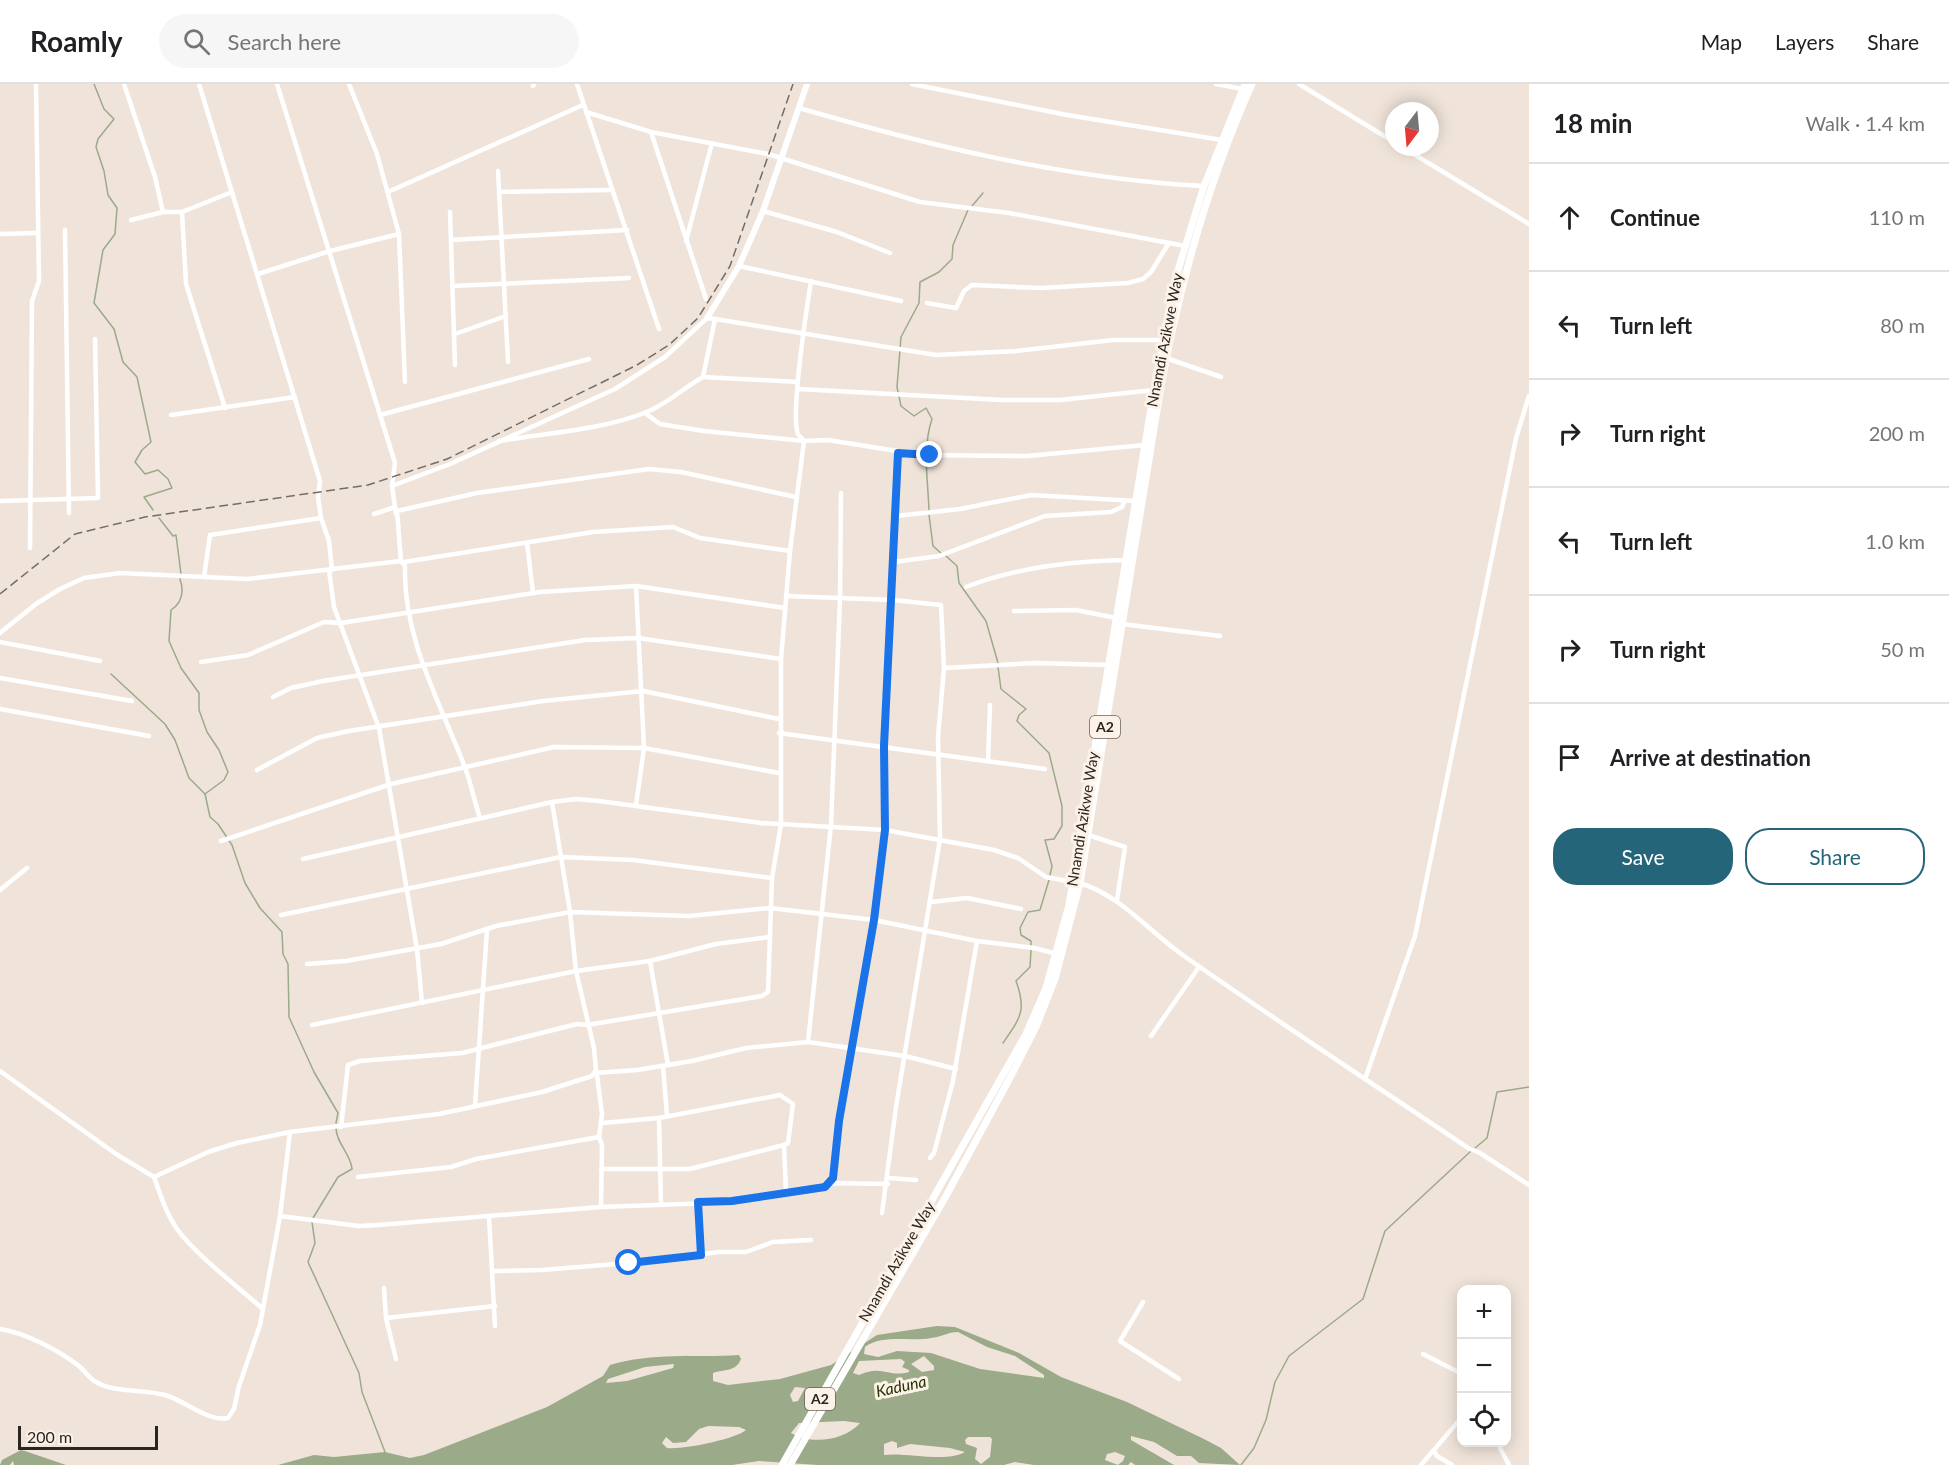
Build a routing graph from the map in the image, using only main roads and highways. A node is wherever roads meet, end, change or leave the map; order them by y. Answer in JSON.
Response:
{"nodes":[{"id":1,"x":807,"y":84,"type":"edge"},
{"id":2,"x":1252,"y":84,"type":"edge"},
{"id":3,"x":1244,"y":86,"type":"edge"},
{"id":4,"x":707,"y":318,"type":"road end"},
{"id":5,"x":1077,"y":883,"type":"junction"},
{"id":6,"x":860,"y":1334,"type":"junction"},
{"id":7,"x":782,"y":1465,"type":"edge"},
{"id":8,"x":790,"y":1465,"type":"edge"}],
"edges":[{"from":1,"to":4,"type":"main road"},
{"from":2,"to":5,"type":"highway","name":"Nnamdi Azikwe Way","number":"A2"},
{"from":3,"to":5,"type":"highway","name":"Nnamdi Azikwe Way","number":"A2"},
{"from":5,"to":6,"type":"highway","name":"Nnamdi Azikwe Way","number":"A2"},
{"from":5,"to":6,"type":"highway","name":"Nnamdi Azikwe Way","number":"A2"},
{"from":6,"to":7,"type":"highway","name":"Nnamdi Azikwe Way","number":"A2"},
{"from":6,"to":8,"type":"highway","name":"Nnamdi Azikwe Way","number":"A2"}]}
